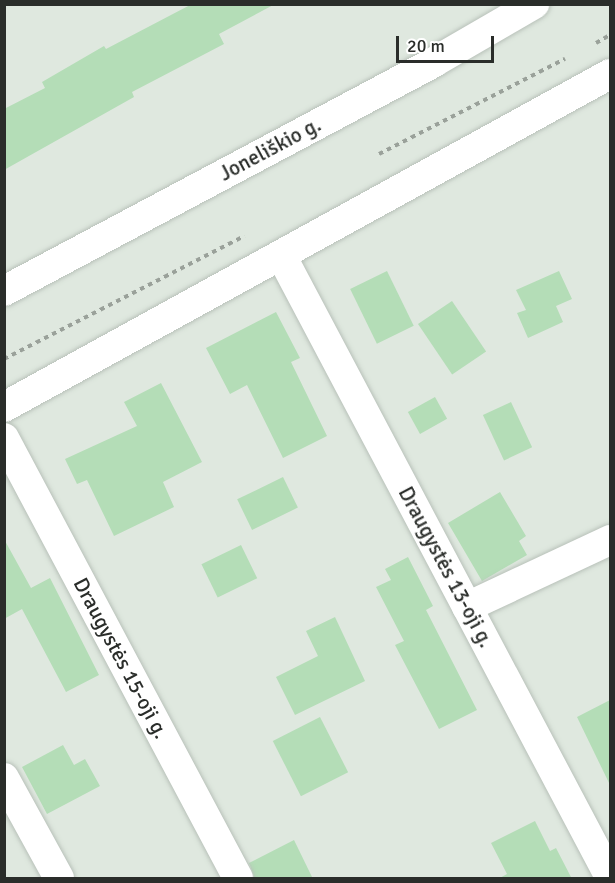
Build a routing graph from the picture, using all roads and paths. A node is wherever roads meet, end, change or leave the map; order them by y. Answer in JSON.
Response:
{"nodes":[{"id":1,"x":534,"y":4,"type":"edge"},
{"id":2,"x":610,"y":35,"type":"edge"},
{"id":3,"x":590,"y":46,"type":"dead end"},
{"id":4,"x":570,"y":57,"type":"dead end"},
{"id":5,"x":610,"y":74,"type":"edge"},
{"id":6,"x":379,"y":154,"type":"dead end"},
{"id":7,"x":255,"y":230,"type":"dead end"},
{"id":8,"x":282,"y":257,"type":"junction"},
{"id":9,"x":4,"y":291,"type":"edge"},
{"id":10,"x":4,"y":359,"type":"edge"},
{"id":11,"x":4,"y":407,"type":"edge"},
{"id":12,"x":4,"y":438,"type":"edge"},
{"id":13,"x":610,"y":541,"type":"edge"},
{"id":14,"x":467,"y":607,"type":"junction"},
{"id":15,"x":4,"y":778,"type":"edge"},
{"id":16,"x":610,"y":877,"type":"edge"},
{"id":17,"x":59,"y":879,"type":"edge"},
{"id":18,"x":238,"y":879,"type":"edge"}],
"edges":[{"from":1,"to":9,"type":"street","name":"Joneliškio g."},
{"from":2,"to":3,"type":"path"},
{"from":4,"to":6,"type":"path"},
{"from":5,"to":8,"type":"street"},
{"from":7,"to":10,"type":"path"},
{"from":8,"to":11,"type":"street"},
{"from":8,"to":14,"type":"street","name":"Draugystės 13-oji g."},
{"from":12,"to":18,"type":"street","name":"Draugystės 15-oji g."},
{"from":13,"to":14,"type":"street"},
{"from":14,"to":16,"type":"street","name":"Draugystės 13-oji g."},
{"from":15,"to":17,"type":"street"}]}
